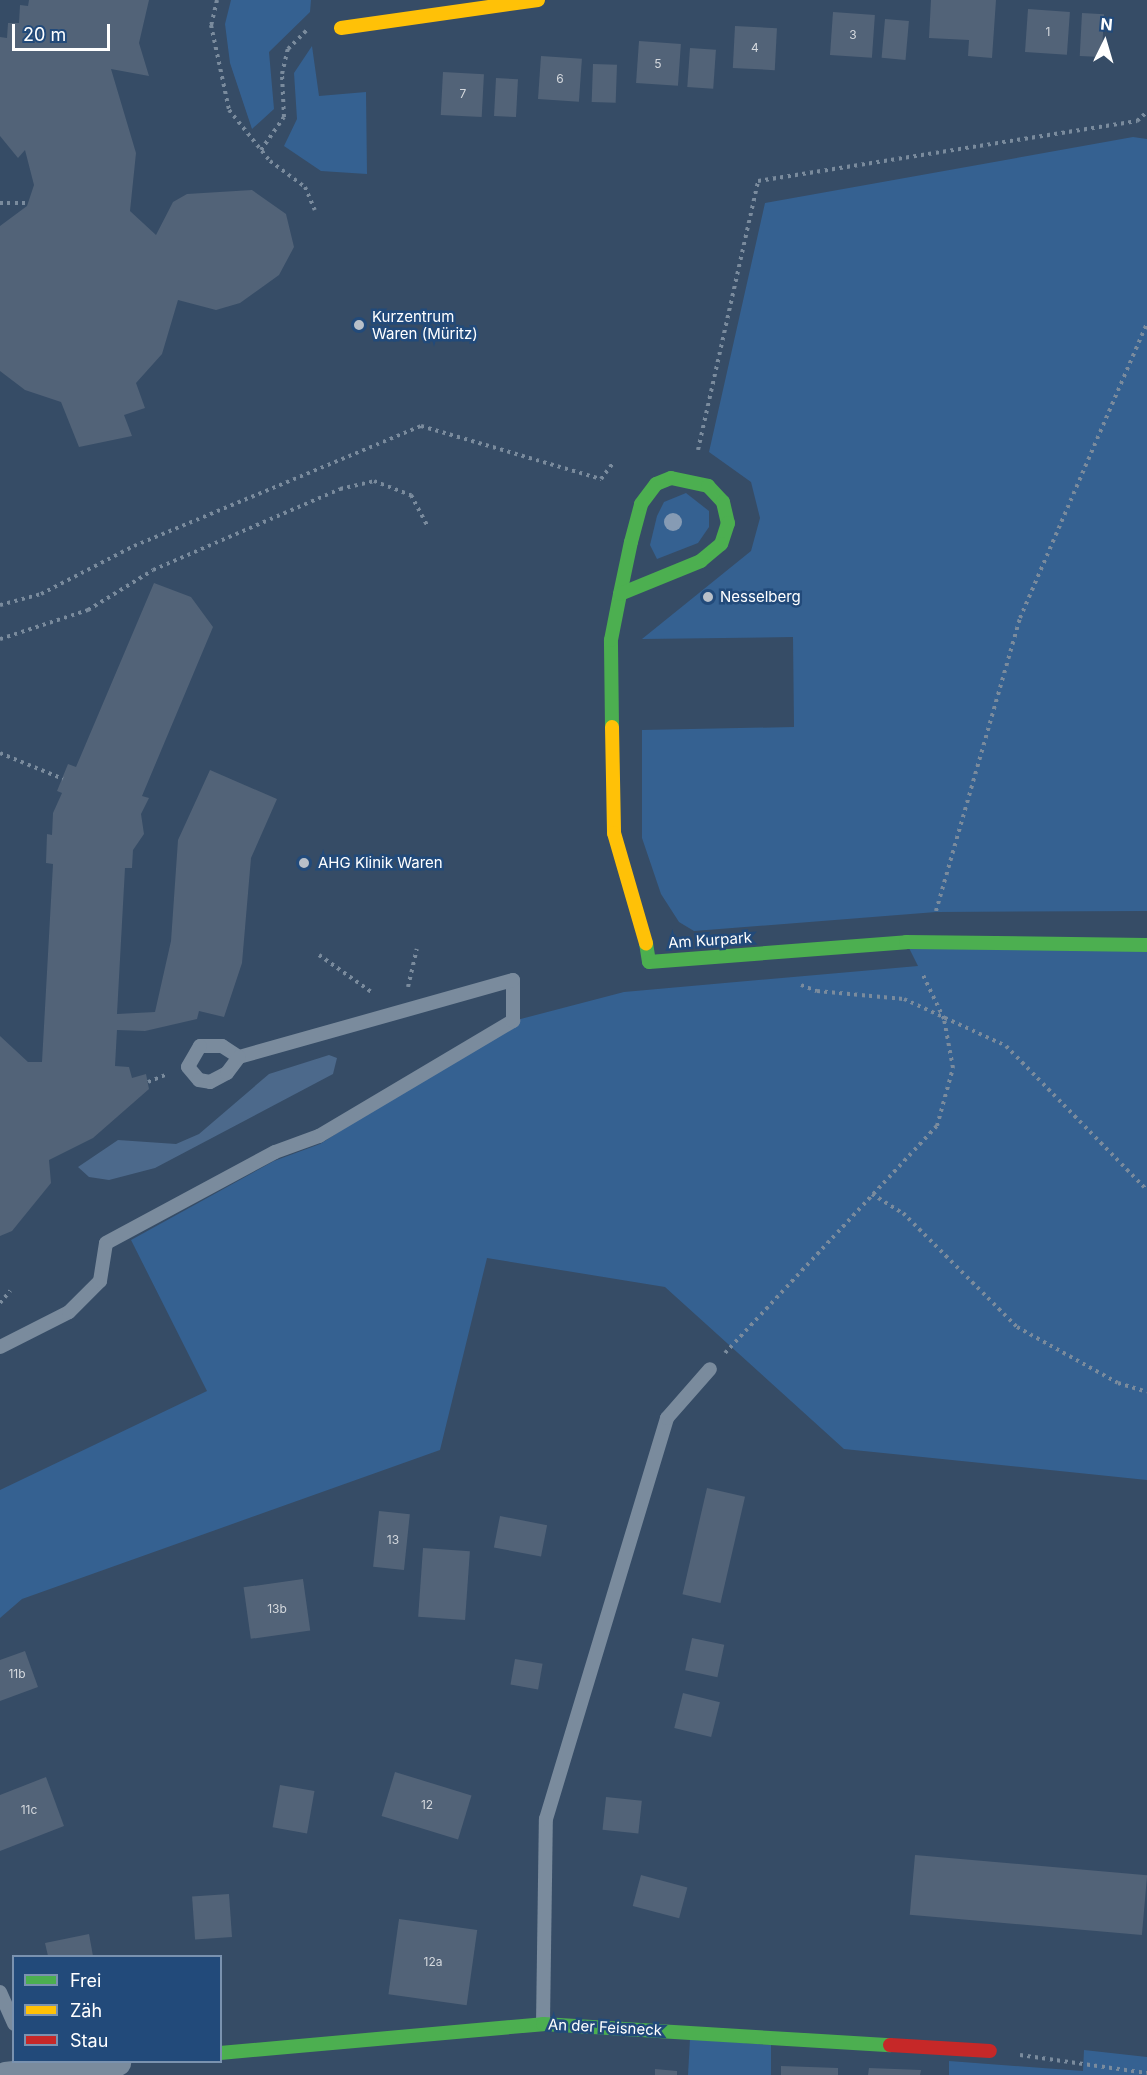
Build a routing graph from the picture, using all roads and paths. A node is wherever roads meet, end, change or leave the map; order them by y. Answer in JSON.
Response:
{"nodes":[{"id":1,"x":217,"y":0,"type":"edge"},
{"id":2,"x":537,"y":0,"type":"edge"},
{"id":3,"x":341,"y":28,"type":"joint"},
{"id":4,"x":1147,"y":112,"type":"edge"},
{"id":5,"x":261,"y":150,"type":"junction"},
{"id":6,"x":0,"y":203,"type":"edge"},
{"id":7,"x":28,"y":203,"type":"dead end"},
{"id":8,"x":315,"y":210,"type":"dead end"},
{"id":9,"x":1147,"y":323,"type":"edge"},
{"id":10,"x":614,"y":462,"type":"dead end"},
{"id":11,"x":690,"y":480,"type":"junction"},
{"id":12,"x":427,"y":525,"type":"dead end"},
{"id":13,"x":620,"y":594,"type":"junction"},
{"id":14,"x":0,"y":605,"type":"edge"},
{"id":15,"x":0,"y":639,"type":"edge"},
{"id":16,"x":0,"y":753,"type":"edge"},
{"id":17,"x":63,"y":779,"type":"dead end"},
{"id":18,"x":936,"y":941,"type":"junction"},
{"id":19,"x":906,"y":942,"type":"junction"},
{"id":20,"x":1147,"y":945,"type":"edge"},
{"id":21,"x":417,"y":950,"type":"dead end"},
{"id":22,"x":319,"y":955,"type":"dead end"},
{"id":23,"x":792,"y":981,"type":"dead end"},
{"id":24,"x":402,"y":1014,"type":"junction"},
{"id":25,"x":944,"y":1019,"type":"junction"},
{"id":26,"x":239,"y":1057,"type":"dead end"},
{"id":27,"x":1147,"y":1190,"type":"edge"},
{"id":28,"x":872,"y":1194,"type":"junction"},
{"id":29,"x":10,"y":1291,"type":"dead end"},
{"id":30,"x":0,"y":1303,"type":"edge"},
{"id":31,"x":0,"y":1347,"type":"edge"},
{"id":32,"x":710,"y":1369,"type":"joint"},
{"id":33,"x":1147,"y":1392,"type":"edge"},
{"id":34,"x":0,"y":1992,"type":"edge"},
{"id":35,"x":12,"y":2019,"type":"edge"},
{"id":36,"x":543,"y":2024,"type":"junction"},
{"id":37,"x":222,"y":2052,"type":"edge"},
{"id":38,"x":990,"y":2052,"type":"joint"},
{"id":39,"x":74,"y":2063,"type":"edge"},
{"id":40,"x":31,"y":2065,"type":"edge"},
{"id":41,"x":1147,"y":2073,"type":"edge"},
{"id":42,"x":5,"y":2075,"type":"edge"}],
"edges":[{"from":1,"to":5,"type":"path"},
{"from":2,"to":3,"type":"street"},
{"from":3,"to":5,"type":"path"},
{"from":4,"to":11,"type":"path"},
{"from":5,"to":8,"type":"path"},
{"from":6,"to":7,"type":"path"},
{"from":9,"to":18,"type":"path"},
{"from":10,"to":14,"type":"path"},
{"from":11,"to":13,"type":"street","name":"Am Kurpark"},
{"from":11,"to":13,"type":"street"},
{"from":12,"to":15,"type":"path"},
{"from":13,"to":19,"type":"street","name":"Am Kurpark"},
{"from":16,"to":17,"type":"path"},
{"from":18,"to":19,"type":"street","name":"Am Kurpark"},
{"from":18,"to":20,"type":"street","name":"Am Kurpark"},
{"from":19,"to":25,"type":"path"},
{"from":21,"to":24,"type":"path"},
{"from":22,"to":24,"type":"path"},
{"from":23,"to":25,"type":"path"},
{"from":24,"to":26,"type":"lane"},
{"from":24,"to":31,"type":"lane"},
{"from":25,"to":27,"type":"path"},
{"from":25,"to":28,"type":"path"},
{"from":28,"to":32,"type":"path"},
{"from":28,"to":33,"type":"path"},
{"from":29,"to":30,"type":"path"},
{"from":32,"to":36,"type":"lane"},
{"from":34,"to":35,"type":"lane"},
{"from":36,"to":37,"type":"street","name":"An der Feisneck"},
{"from":36,"to":38,"type":"street","name":"An der Feisneck"},
{"from":38,"to":41,"type":"path"},
{"from":39,"to":40,"type":"street"},
{"from":40,"to":42,"type":"street"}]}
